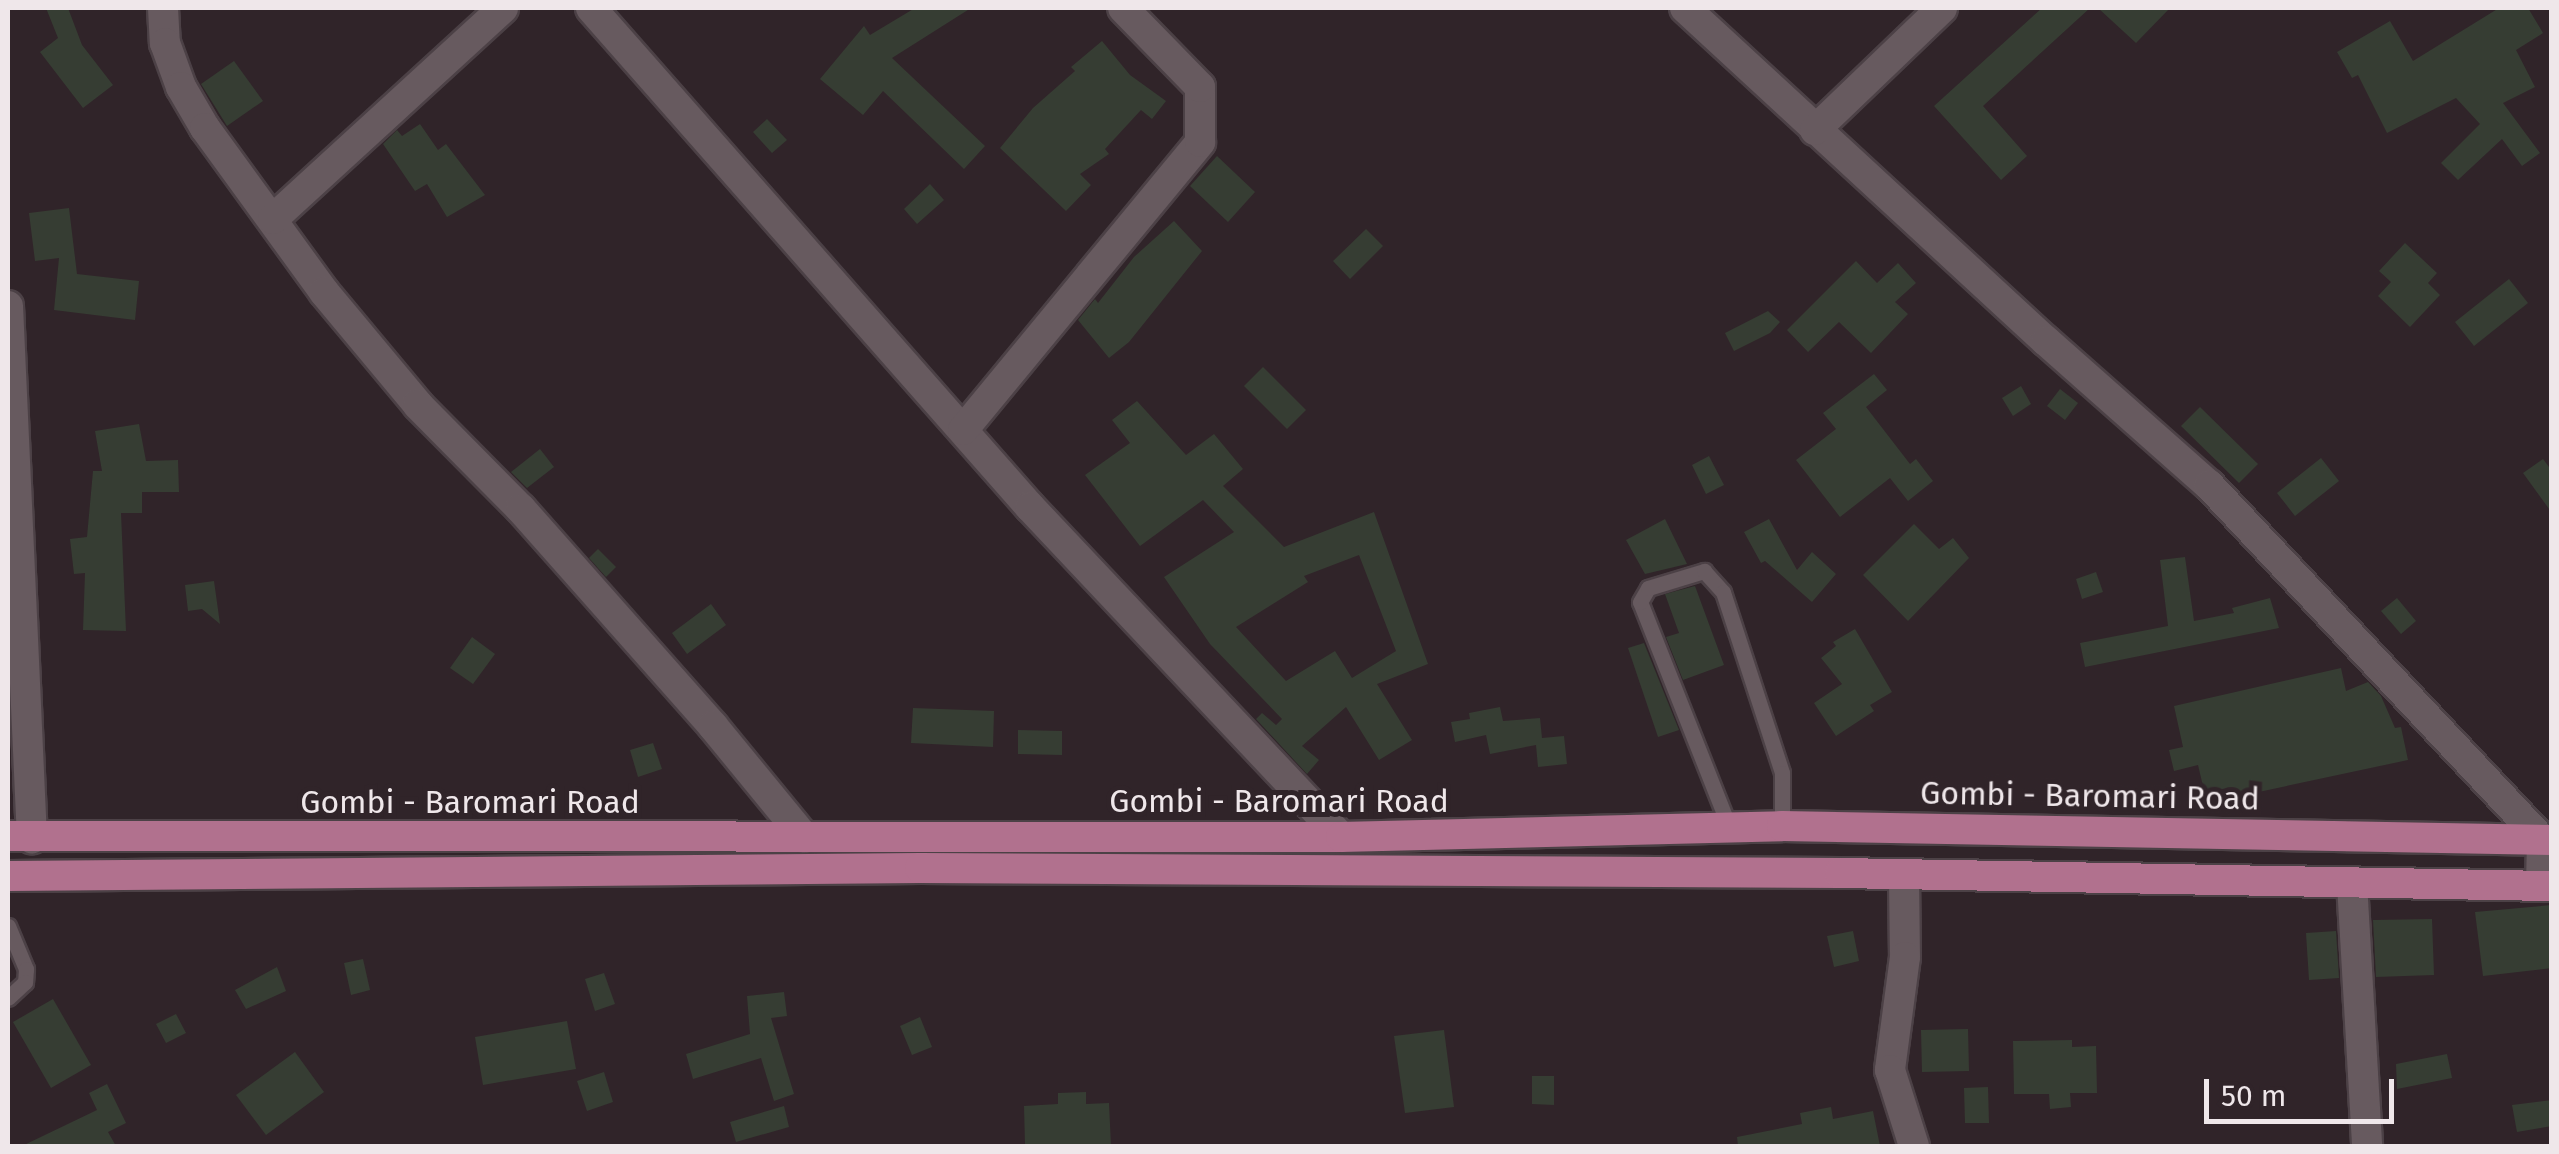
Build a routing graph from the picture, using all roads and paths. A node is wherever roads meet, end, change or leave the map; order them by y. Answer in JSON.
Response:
{"nodes":[{"id":1,"x":163,"y":8,"type":"edge"},
{"id":2,"x":503,"y":8,"type":"edge"},
{"id":3,"x":1122,"y":8,"type":"edge"},
{"id":4,"x":1684,"y":8,"type":"edge"},
{"id":5,"x":1942,"y":8,"type":"edge"},
{"id":6,"x":594,"y":9,"type":"edge"},
{"id":7,"x":1815,"y":130,"type":"junction"},
{"id":8,"x":273,"y":219,"type":"junction"},
{"id":9,"x":8,"y":306,"type":"edge"},
{"id":10,"x":963,"y":430,"type":"junction"},
{"id":11,"x":1782,"y":826,"type":"junction"},
{"id":12,"x":1730,"y":829,"type":"junction"},
{"id":13,"x":20,"y":837,"type":"edge"},
{"id":14,"x":804,"y":837,"type":"junction"},
{"id":15,"x":920,"y":837,"type":"junction"},
{"id":16,"x":1341,"y":837,"type":"junction"},
{"id":17,"x":2547,"y":840,"type":"edge"},
{"id":18,"x":920,"y":868,"type":"junction"},
{"id":19,"x":8,"y":876,"type":"edge"},
{"id":20,"x":1904,"y":877,"type":"junction"},
{"id":21,"x":2352,"y":883,"type":"junction"},
{"id":22,"x":2546,"y":886,"type":"edge"},
{"id":23,"x":8,"y":926,"type":"edge"},
{"id":24,"x":8,"y":998,"type":"edge"},
{"id":25,"x":1914,"y":1146,"type":"edge"},
{"id":26,"x":2367,"y":1146,"type":"edge"}],
"edges":[{"from":1,"to":8,"type":"street"},
{"from":2,"to":8,"type":"street"},
{"from":3,"to":10,"type":"street"},
{"from":4,"to":7,"type":"street"},
{"from":5,"to":7,"type":"street"},
{"from":6,"to":10,"type":"street"},
{"from":7,"to":17,"type":"street"},
{"from":8,"to":14,"type":"street"},
{"from":9,"to":13,"type":"street"},
{"from":10,"to":16,"type":"street"},
{"from":11,"to":12,"type":"main road","name":"Gombi - Baromari Road"},
{"from":11,"to":12,"type":"lane"},
{"from":11,"to":17,"type":"main road","name":"Gombi - Baromari Road"},
{"from":12,"to":16,"type":"main road","name":"Gombi - Baromari Road"},
{"from":13,"to":14,"type":"main road","name":"Gombi - Baromari Road"},
{"from":14,"to":15,"type":"main road","name":"Gombi - Baromari Road"},
{"from":15,"to":16,"type":"main road","name":"Gombi - Baromari Road"},
{"from":15,"to":18,"type":"main road"},
{"from":17,"to":22,"type":"street"},
{"from":18,"to":19,"type":"main road"},
{"from":18,"to":20,"type":"main road"},
{"from":20,"to":21,"type":"main road"},
{"from":20,"to":25,"type":"street"},
{"from":21,"to":22,"type":"main road"},
{"from":21,"to":26,"type":"street"},
{"from":23,"to":24,"type":"lane"}]}
